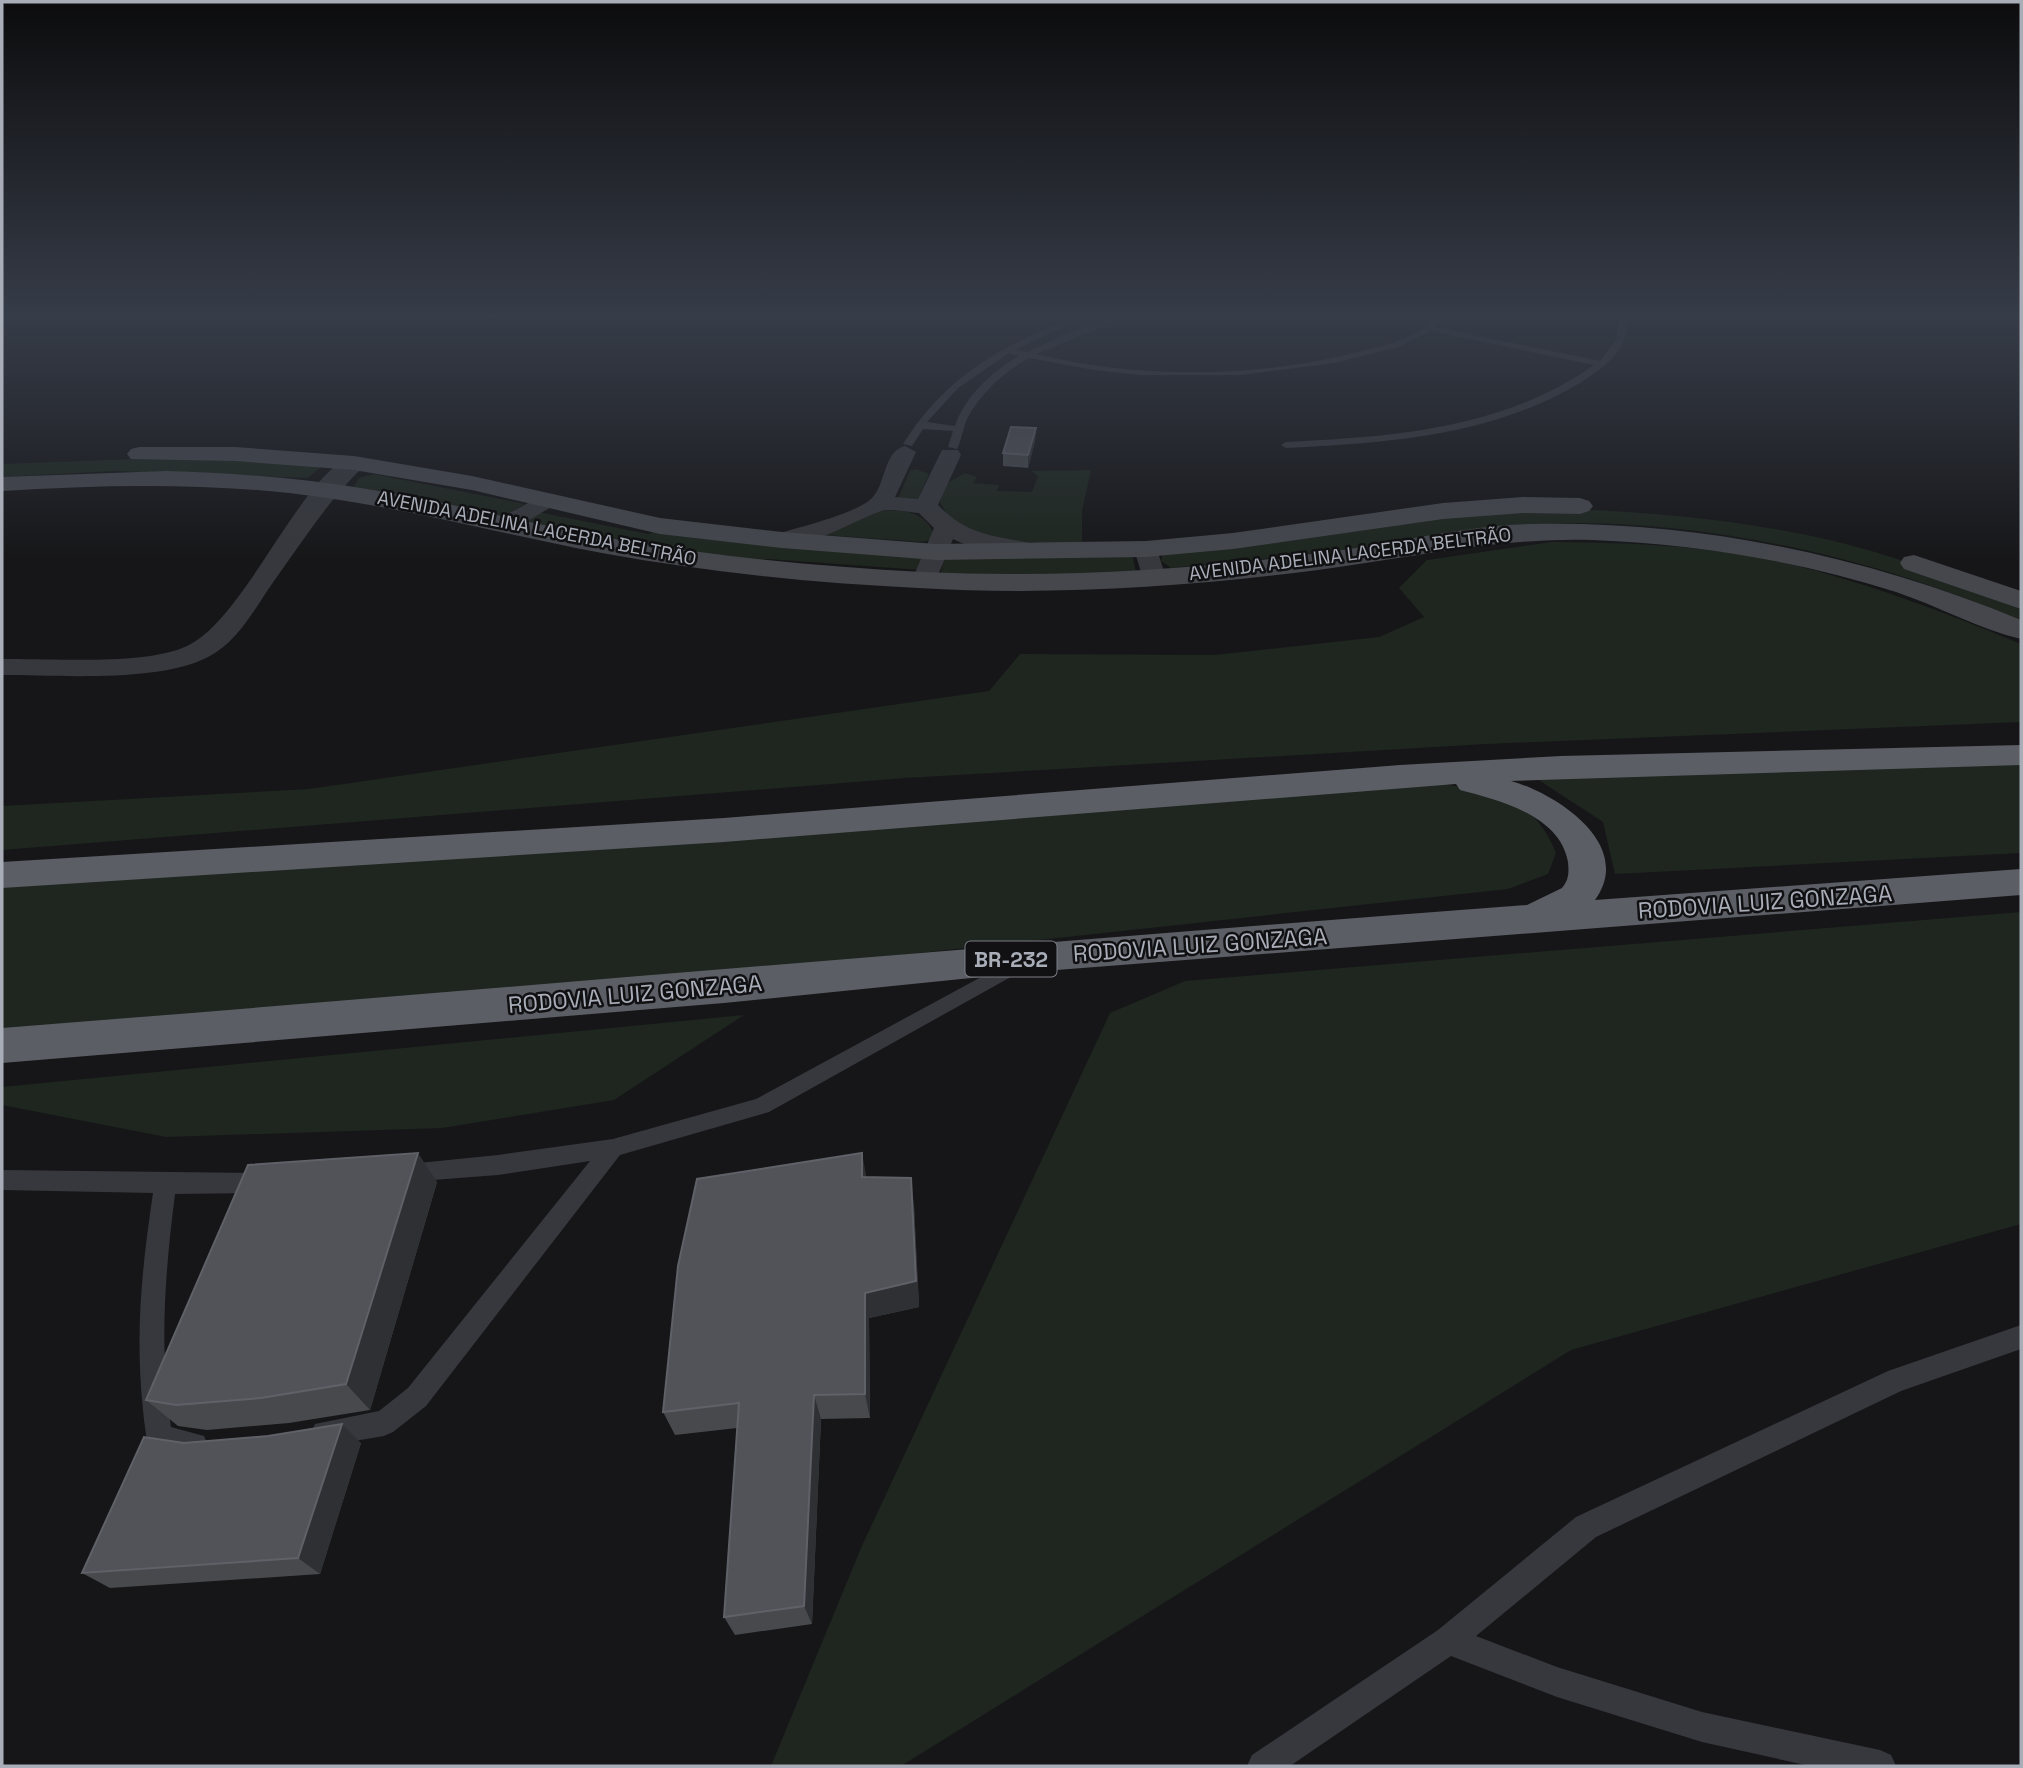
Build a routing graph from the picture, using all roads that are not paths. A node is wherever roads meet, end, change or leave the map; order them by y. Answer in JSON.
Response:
{"nodes":[{"id":1,"x":942,"y":399,"type":"edge"},
{"id":2,"x":973,"y":399,"type":"edge"},
{"id":3,"x":1545,"y":399,"type":"edge"},
{"id":4,"x":918,"y":426,"type":"junction"},
{"id":5,"x":956,"y":429,"type":"junction"},
{"id":6,"x":1286,"y":445,"type":"dead end"},
{"id":7,"x":905,"y":453,"type":"junction"},
{"id":8,"x":949,"y":456,"type":"junction"},
{"id":9,"x":2,"y":460,"type":"edge"},
{"id":10,"x":354,"y":463,"type":"junction"},
{"id":11,"x":2,"y":484,"type":"edge"},
{"id":12,"x":326,"y":490,"type":"junction"},
{"id":13,"x":545,"y":501,"type":"junction"},
{"id":14,"x":881,"y":503,"type":"junction"},
{"id":15,"x":926,"y":506,"type":"junction"},
{"id":16,"x":1608,"y":507,"type":"dead end"},
{"id":17,"x":1701,"y":517,"type":"dead end"},
{"id":18,"x":504,"y":525,"type":"junction"},
{"id":19,"x":946,"y":527,"type":"junction"},
{"id":20,"x":782,"y":540,"type":"junction"},
{"id":21,"x":1146,"y":549,"type":"junction"},
{"id":22,"x":1036,"y":551,"type":"junction"},
{"id":23,"x":936,"y":552,"type":"junction"},
{"id":24,"x":1153,"y":577,"type":"junction"},
{"id":25,"x":925,"y":580,"type":"junction"},
{"id":26,"x":2021,"y":600,"type":"edge"},
{"id":27,"x":2021,"y":630,"type":"edge"},
{"id":28,"x":2,"y":667,"type":"edge"},
{"id":29,"x":2021,"y":755,"type":"edge"},
{"id":30,"x":1400,"y":776,"type":"junction"},
{"id":31,"x":2,"y":875,"type":"edge"},
{"id":32,"x":2021,"y":882,"type":"edge"},
{"id":33,"x":1474,"y":924,"type":"junction"},
{"id":34,"x":1031,"y":957,"type":"junction"},
{"id":35,"x":2,"y":1046,"type":"edge"},
{"id":36,"x":613,"y":1148,"type":"junction"},
{"id":37,"x":379,"y":1174,"type":"edge"},
{"id":38,"x":2,"y":1180,"type":"edge"},
{"id":39,"x":287,"y":1181,"type":"edge"},
{"id":40,"x":165,"y":1184,"type":"junction"},
{"id":41,"x":2021,"y":1337,"type":"edge"},
{"id":42,"x":303,"y":1437,"type":"edge"},
{"id":43,"x":220,"y":1445,"type":"edge"},
{"id":44,"x":1448,"y":1640,"type":"junction"},
{"id":45,"x":1263,"y":1766,"type":"edge"},
{"id":46,"x":1880,"y":1766,"type":"edge"}],
"edges":[{"from":1,"to":4,"type":"lane"},
{"from":2,"to":5,"type":"lane"},
{"from":3,"to":6,"type":"lane"},
{"from":4,"to":5,"type":"lane"},
{"from":4,"to":7,"type":"lane"},
{"from":5,"to":8,"type":"lane"},
{"from":7,"to":8,"type":"street"},
{"from":7,"to":14,"type":"street"},
{"from":8,"to":15,"type":"street"},
{"from":9,"to":10,"type":"main road","name":"AVENIDA ADELINA LACERDA BELTRÃO"},
{"from":10,"to":12,"type":"street"},
{"from":10,"to":13,"type":"main road","name":"AVENIDA ADELINA LACERDA BELTRÃO"},
{"from":11,"to":12,"type":"main road","name":"AVENIDA ADELINA LACERDA BELTRÃO"},
{"from":12,"to":18,"type":"main road","name":"AVENIDA ADELINA LACERDA BELTRÃO"},
{"from":12,"to":28,"type":"street"},
{"from":13,"to":18,"type":"street"},
{"from":13,"to":20,"type":"main road","name":"AVENIDA ADELINA LACERDA BELTRÃO"},
{"from":14,"to":15,"type":"street"},
{"from":14,"to":20,"type":"street"},
{"from":15,"to":19,"type":"street"},
{"from":16,"to":21,"type":"main road","name":"AVENIDA ADELINA LACERDA BELTRÃO"},
{"from":17,"to":26,"type":"main road"},
{"from":18,"to":25,"type":"main road","name":"AVENIDA ADELINA LACERDA BELTRÃO"},
{"from":19,"to":22,"type":"street"},
{"from":19,"to":23,"type":"street"},
{"from":20,"to":23,"type":"main road","name":"AVENIDA ADELINA LACERDA BELTRÃO"},
{"from":21,"to":22,"type":"main road","name":"AVENIDA ADELINA LACERDA BELTRÃO"},
{"from":21,"to":24,"type":"street"},
{"from":22,"to":23,"type":"main road","name":"AVENIDA ADELINA LACERDA BELTRÃO"},
{"from":23,"to":25,"type":"street"},
{"from":24,"to":25,"type":"main road","name":"AVENIDA ADELINA LACERDA BELTRÃO"},
{"from":24,"to":27,"type":"main road","name":"AVENIDA ADELINA LACERDA BELTRÃO"},
{"from":29,"to":30,"type":"highway"},
{"from":30,"to":31,"type":"highway"},
{"from":30,"to":33,"type":"highway"},
{"from":32,"to":33,"type":"highway","name":"RODOVIA LUIZ GONZAGA","number":"BR-232"},
{"from":33,"to":34,"type":"highway","name":"RODOVIA LUIZ GONZAGA","number":"BR-232"},
{"from":34,"to":35,"type":"highway","name":"RODOVIA LUIZ GONZAGA","number":"BR-232"},
{"from":34,"to":36,"type":"lane"},
{"from":36,"to":37,"type":"lane"},
{"from":36,"to":42,"type":"lane"},
{"from":38,"to":40,"type":"lane"},
{"from":39,"to":40,"type":"lane"},
{"from":40,"to":43,"type":"lane"},
{"from":41,"to":44,"type":"lane"},
{"from":44,"to":45,"type":"lane"},
{"from":44,"to":46,"type":"lane"}]}
